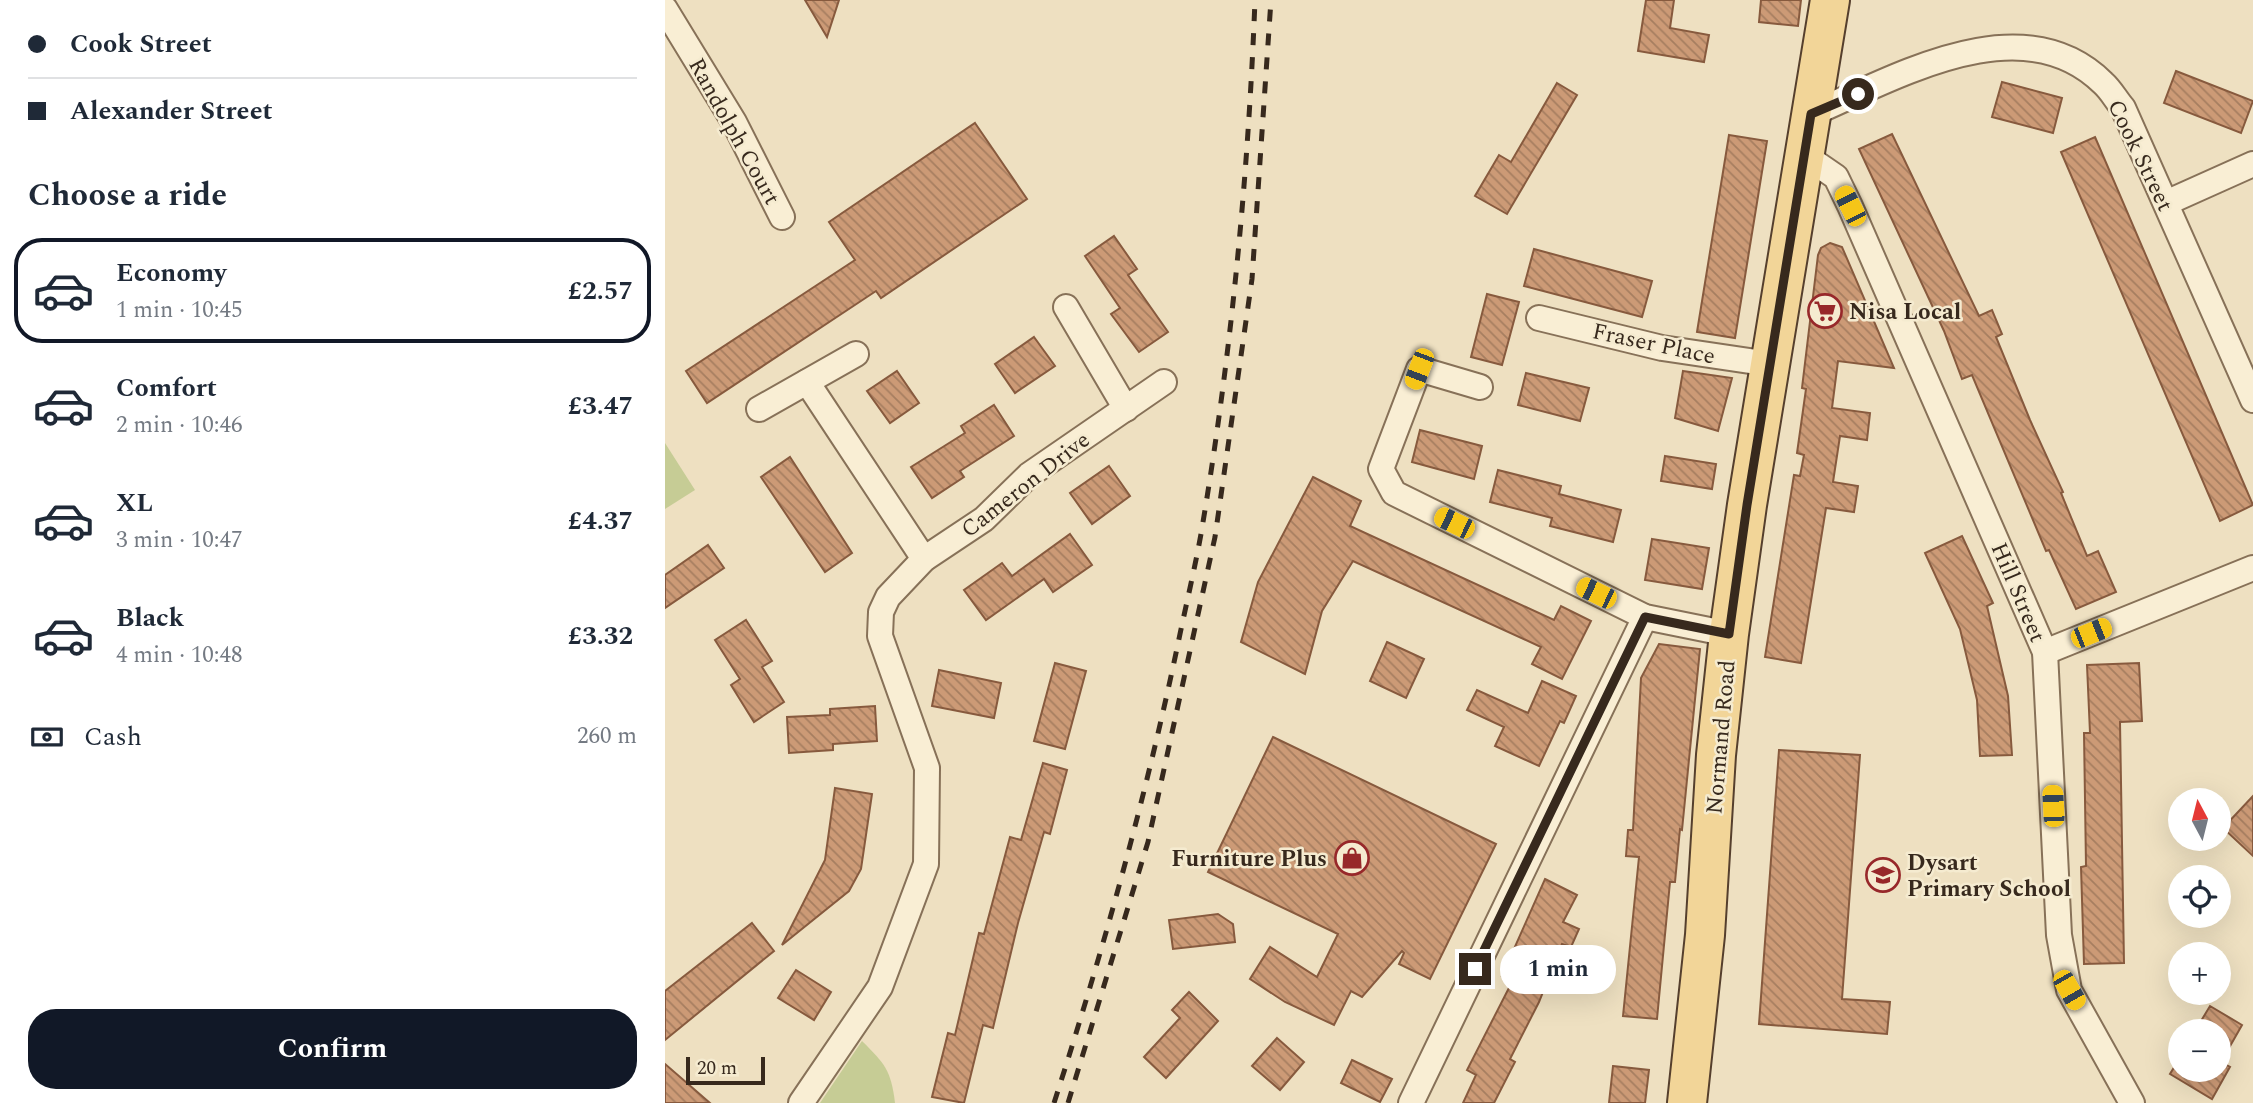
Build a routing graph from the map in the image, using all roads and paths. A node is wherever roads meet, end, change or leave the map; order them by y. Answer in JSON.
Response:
{"nodes":[{"id":1,"x":1830,"y":0,"type":"edge"},
{"id":2,"x":665,"y":9,"type":"edge"},
{"id":3,"x":1811,"y":114,"type":"junction"},
{"id":4,"x":1804,"y":155,"type":"junction"},
{"id":5,"x":2253,"y":164,"type":"edge"},
{"id":6,"x":2166,"y":203,"type":"junction"},
{"id":7,"x":782,"y":217,"type":"dead end"},
{"id":8,"x":1066,"y":307,"type":"dead end"},
{"id":9,"x":1539,"y":318,"type":"dead end"},
{"id":10,"x":856,"y":354,"type":"dead end"},
{"id":11,"x":1770,"y":364,"type":"junction"},
{"id":12,"x":807,"y":382,"type":"junction"},
{"id":13,"x":1164,"y":382,"type":"dead end"},
{"id":14,"x":1480,"y":387,"type":"dead end"},
{"id":15,"x":2253,"y":400,"type":"edge"},
{"id":16,"x":759,"y":409,"type":"dead end"},
{"id":17,"x":1126,"y":409,"type":"junction"},
{"id":18,"x":924,"y":559,"type":"junction"},
{"id":19,"x":2253,"y":568,"type":"edge"},
{"id":20,"x":1645,"y":617,"type":"junction"},
{"id":21,"x":1729,"y":634,"type":"junction"},
{"id":22,"x":2045,"y":652,"type":"junction"},
{"id":23,"x":801,"y":1103,"type":"edge"},
{"id":24,"x":1411,"y":1103,"type":"edge"},
{"id":25,"x":1687,"y":1103,"type":"edge"},
{"id":26,"x":2133,"y":1103,"type":"edge"}],
"edges":[{"from":1,"to":3,"type":"main road","name":"Normand Road"},
{"from":2,"to":7,"type":"street","name":"Randolph Court"},
{"from":3,"to":4,"type":"main road","name":"Normand Road"},
{"from":3,"to":6,"type":"street","name":"Cook Street"},
{"from":4,"to":11,"type":"main road","name":"Normand Road"},
{"from":4,"to":22,"type":"street","name":"Hill Street"},
{"from":5,"to":6,"type":"street"},
{"from":6,"to":15,"type":"street","name":"Cook Street"},
{"from":8,"to":17,"type":"street"},
{"from":9,"to":11,"type":"street","name":"Fraser Place"},
{"from":10,"to":12,"type":"street"},
{"from":11,"to":21,"type":"main road","name":"Normand Road"},
{"from":12,"to":16,"type":"street"},
{"from":12,"to":18,"type":"street"},
{"from":13,"to":17,"type":"street","name":"Cameron Drive"},
{"from":14,"to":20,"type":"street"},
{"from":17,"to":18,"type":"street","name":"Cameron Drive"},
{"from":18,"to":23,"type":"street","name":"Cameron Drive"},
{"from":19,"to":22,"type":"street"},
{"from":20,"to":21,"type":"street"},
{"from":20,"to":24,"type":"street"},
{"from":21,"to":25,"type":"main road","name":"Normand Road"},
{"from":22,"to":26,"type":"street","name":"Hill Street"}]}
